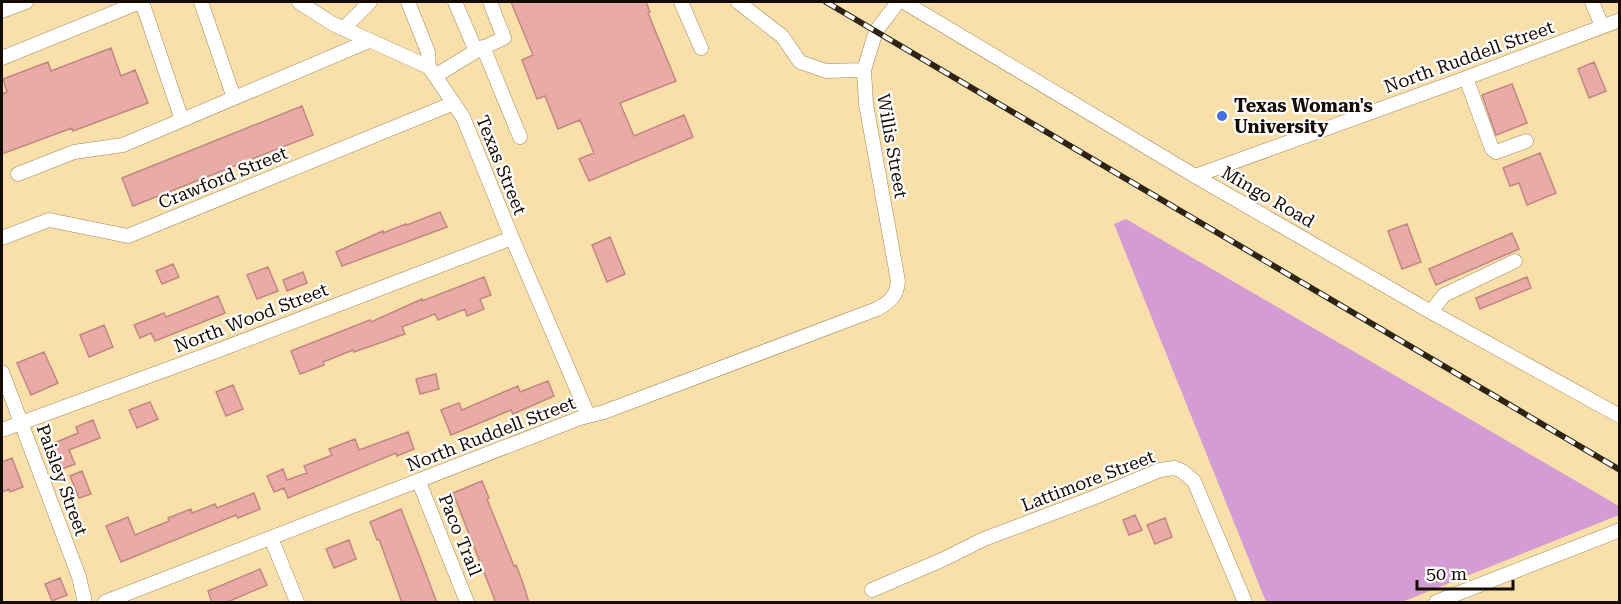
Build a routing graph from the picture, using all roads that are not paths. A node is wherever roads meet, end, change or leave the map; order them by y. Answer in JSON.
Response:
{"nodes":[{"id":1,"x":26,"y":2,"type":"edge"},
{"id":2,"x":141,"y":2,"type":"edge"},
{"id":3,"x":201,"y":2,"type":"edge"},
{"id":4,"x":299,"y":2,"type":"edge"},
{"id":5,"x":370,"y":2,"type":"edge"},
{"id":6,"x":408,"y":2,"type":"edge"},
{"id":7,"x":456,"y":2,"type":"edge"},
{"id":8,"x":490,"y":2,"type":"edge"},
{"id":9,"x":681,"y":2,"type":"edge"},
{"id":10,"x":738,"y":2,"type":"edge"},
{"id":11,"x":898,"y":2,"type":"edge"},
{"id":12,"x":904,"y":2,"type":"edge"},
{"id":13,"x":1593,"y":2,"type":"edge"},
{"id":14,"x":2,"y":11,"type":"edge"},
{"id":15,"x":1620,"y":20,"type":"edge"},
{"id":16,"x":1602,"y":26,"type":"junction"},
{"id":17,"x":343,"y":29,"type":"junction"},
{"id":18,"x":369,"y":41,"type":"junction"},
{"id":19,"x":701,"y":48,"type":"dead end"},
{"id":20,"x":479,"y":49,"type":"junction"},
{"id":21,"x":2,"y":58,"type":"edge"},
{"id":22,"x":864,"y":70,"type":"junction"},
{"id":23,"x":432,"y":72,"type":"junction"},
{"id":24,"x":1466,"y":78,"type":"junction"},
{"id":25,"x":234,"y":98,"type":"junction"},
{"id":26,"x":454,"y":103,"type":"junction"},
{"id":27,"x":182,"y":120,"type":"junction"},
{"id":28,"x":520,"y":137,"type":"dead end"},
{"id":29,"x":1526,"y":141,"type":"dead end"},
{"id":30,"x":18,"y":174,"type":"dead end"},
{"id":31,"x":1195,"y":176,"type":"junction"},
{"id":32,"x":2,"y":238,"type":"edge"},
{"id":33,"x":512,"y":238,"type":"junction"},
{"id":34,"x":1515,"y":261,"type":"dead end"},
{"id":35,"x":891,"y":302,"type":"joint"},
{"id":36,"x":1431,"y":312,"type":"junction"},
{"id":37,"x":2,"y":372,"type":"edge"},
{"id":38,"x":588,"y":415,"type":"junction"},
{"id":39,"x":1620,"y":416,"type":"edge"},
{"id":40,"x":21,"y":422,"type":"junction"},
{"id":41,"x":2,"y":430,"type":"edge"},
{"id":42,"x":419,"y":482,"type":"junction"},
{"id":43,"x":1620,"y":530,"type":"edge"},
{"id":44,"x":271,"y":538,"type":"junction"},
{"id":45,"x":872,"y":590,"type":"dead end"},
{"id":46,"x":1471,"y":596,"type":"edge"},
{"id":47,"x":85,"y":603,"type":"edge"},
{"id":48,"x":105,"y":603,"type":"edge"},
{"id":49,"x":297,"y":603,"type":"edge"},
{"id":50,"x":467,"y":603,"type":"edge"},
{"id":51,"x":1245,"y":603,"type":"edge"},
{"id":52,"x":1436,"y":603,"type":"edge"}],
"edges":[{"from":1,"to":14,"type":"street"},
{"from":2,"to":21,"type":"street"},
{"from":2,"to":27,"type":"street"},
{"from":3,"to":25,"type":"street"},
{"from":4,"to":17,"type":"street"},
{"from":5,"to":17,"type":"street"},
{"from":6,"to":23,"type":"street"},
{"from":7,"to":20,"type":"street"},
{"from":8,"to":20,"type":"street"},
{"from":9,"to":19,"type":"street"},
{"from":10,"to":22,"type":"street"},
{"from":11,"to":22,"type":"street","name":"Willis Street"},
{"from":12,"to":31,"type":"street","name":"Mingo Road"},
{"from":13,"to":16,"type":"street"},
{"from":15,"to":16,"type":"street","name":"North Ruddell Street"},
{"from":16,"to":24,"type":"street","name":"North Ruddell Street"},
{"from":17,"to":18,"type":"street"},
{"from":18,"to":23,"type":"street"},
{"from":18,"to":25,"type":"street"},
{"from":20,"to":23,"type":"street"},
{"from":20,"to":28,"type":"street"},
{"from":22,"to":35,"type":"street","name":"Willis Street"},
{"from":23,"to":26,"type":"street","name":"Texas Street"},
{"from":24,"to":29,"type":"street"},
{"from":24,"to":31,"type":"street","name":"North Ruddell Street"},
{"from":25,"to":27,"type":"street"},
{"from":26,"to":32,"type":"street","name":"Crawford Street"},
{"from":26,"to":33,"type":"street","name":"Texas Street"},
{"from":27,"to":30,"type":"street"},
{"from":31,"to":36,"type":"street","name":"Mingo Road"},
{"from":33,"to":38,"type":"street","name":"Texas Street"},
{"from":33,"to":40,"type":"street","name":"North Wood Street"},
{"from":34,"to":36,"type":"street"},
{"from":35,"to":38,"type":"street","name":"North Ruddell Street"},
{"from":36,"to":39,"type":"street","name":"Mingo Road"},
{"from":37,"to":40,"type":"street","name":"Paisley Street"},
{"from":38,"to":42,"type":"street","name":"North Ruddell Street"},
{"from":40,"to":41,"type":"street","name":"North Wood Street"},
{"from":40,"to":47,"type":"street","name":"Paisley Street"},
{"from":42,"to":44,"type":"street","name":"North Ruddell Street"},
{"from":42,"to":50,"type":"street","name":"Paco Trail"},
{"from":43,"to":46,"type":"street"},
{"from":44,"to":48,"type":"street","name":"North Ruddell Street"},
{"from":44,"to":49,"type":"street"},
{"from":45,"to":51,"type":"street","name":"Lattimore Street"},
{"from":46,"to":52,"type":"street"}]}
